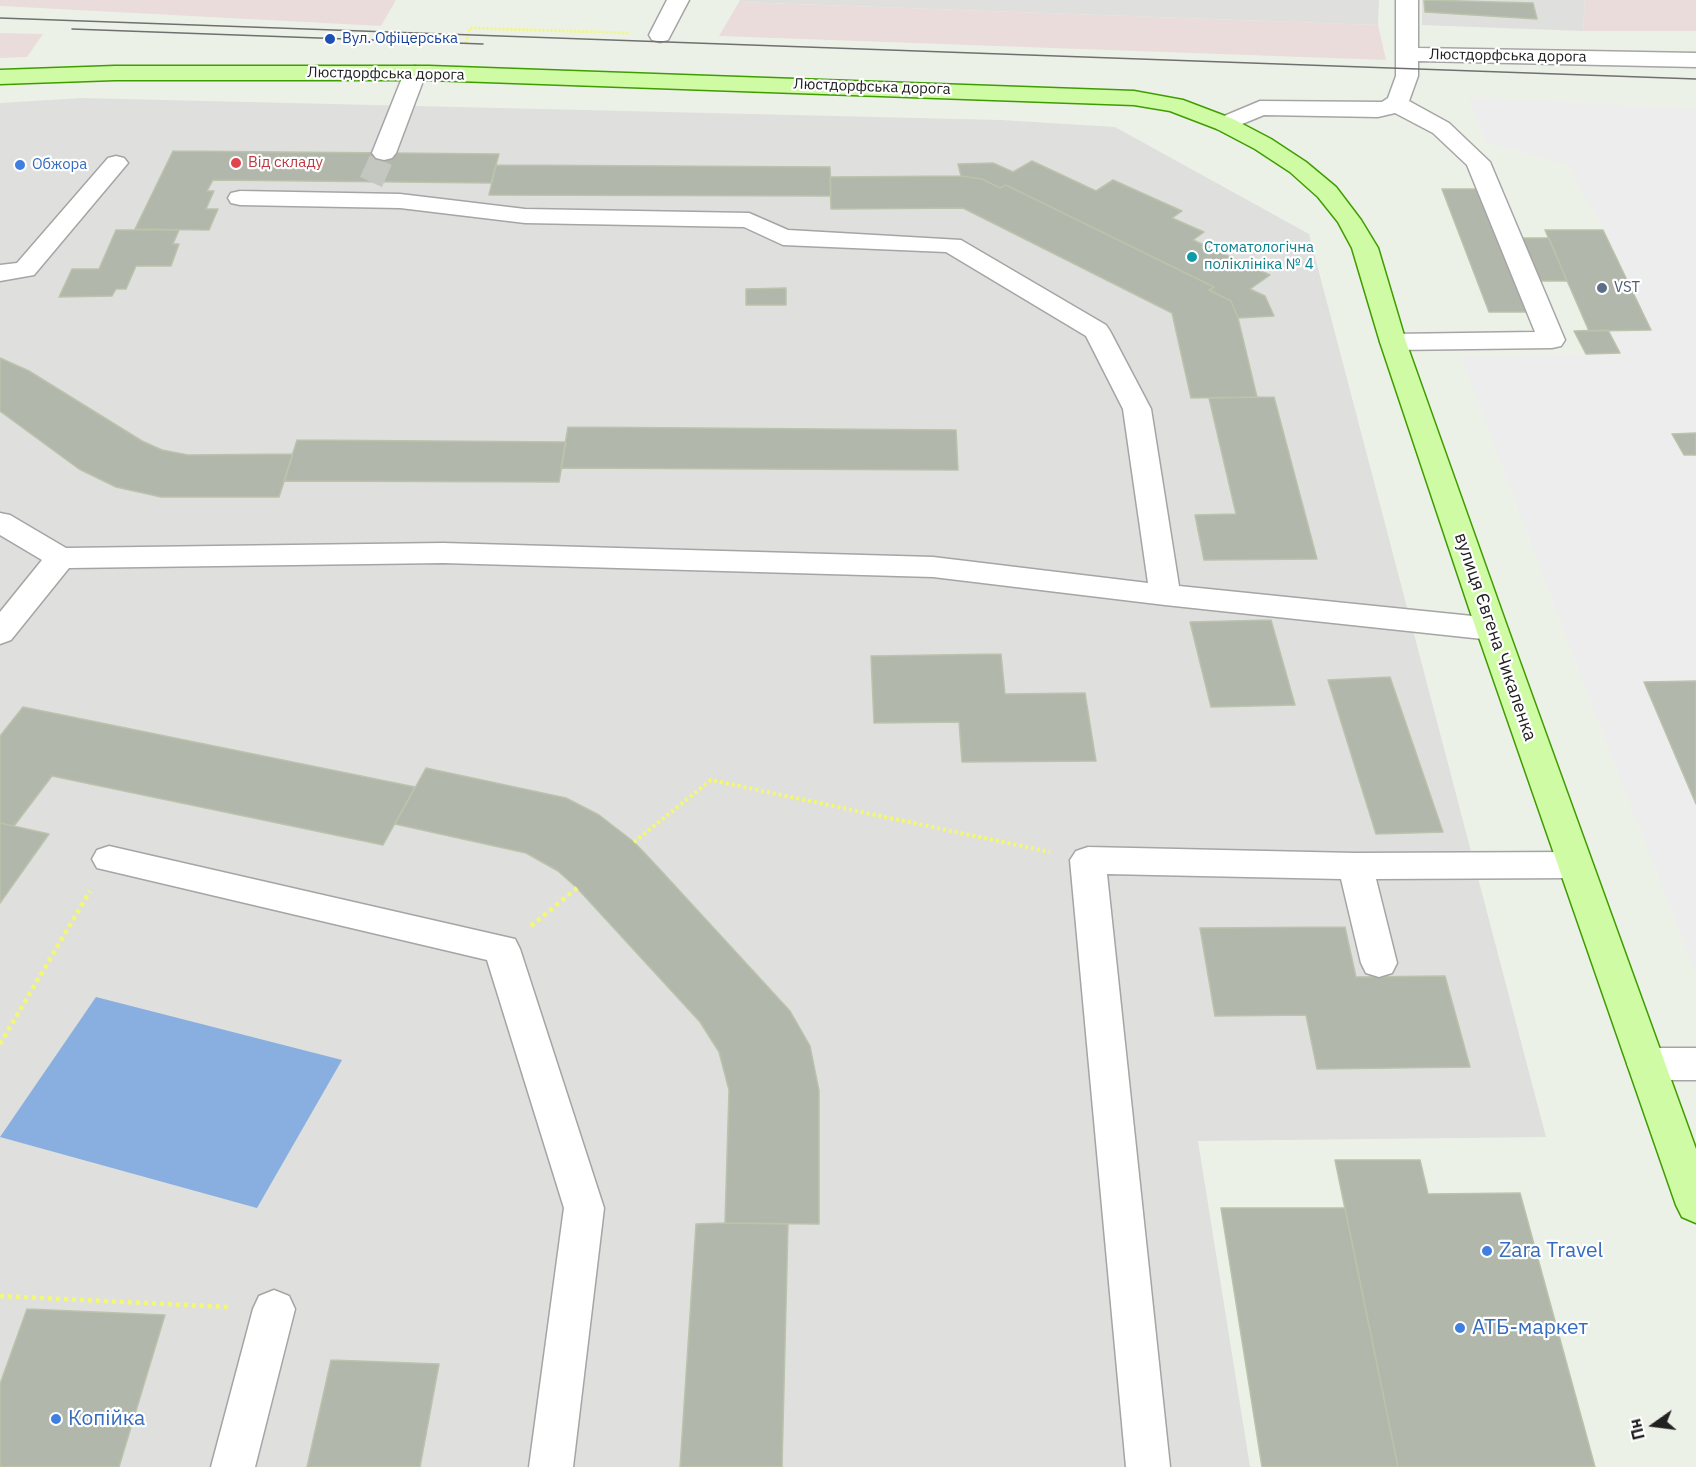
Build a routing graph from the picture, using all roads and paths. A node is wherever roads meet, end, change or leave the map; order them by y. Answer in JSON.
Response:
{"nodes":[{"id":1,"x":678,"y":0,"type":"edge"},
{"id":2,"x":1407,"y":0,"type":"edge"},
{"id":3,"x":660,"y":35,"type":"joint"},
{"id":4,"x":465,"y":52,"type":"dead end"},
{"id":5,"x":1408,"y":54,"type":"junction"},
{"id":6,"x":1696,"y":60,"type":"edge"},
{"id":7,"x":415,"y":73,"type":"junction"},
{"id":8,"x":0,"y":77,"type":"edge"},
{"id":9,"x":1395,"y":103,"type":"junction"},
{"id":10,"x":1225,"y":123,"type":"junction"},
{"id":11,"x":384,"y":153,"type":"tunnel mouth"},
{"id":12,"x":116,"y":163,"type":"dead end"},
{"id":13,"x":240,"y":198,"type":"dead end"},
{"id":14,"x":0,"y":273,"type":"edge"},
{"id":15,"x":1393,"y":342,"type":"junction"},
{"id":16,"x":0,"y":522,"type":"edge"},
{"id":17,"x":60,"y":558,"type":"junction"},
{"id":18,"x":1165,"y":595,"type":"junction"},
{"id":19,"x":1491,"y":629,"type":"junction"},
{"id":20,"x":0,"y":633,"type":"edge"},
{"id":21,"x":634,"y":842,"type":"dead end"},
{"id":22,"x":109,"y":859,"type":"joint"},
{"id":23,"x":1088,"y":860,"type":"junction"},
{"id":24,"x":1575,"y":865,"type":"junction"},
{"id":25,"x":1355,"y":866,"type":"junction"},
{"id":26,"x":577,"y":888,"type":"dead end"},
{"id":27,"x":502,"y":949,"type":"junction"},
{"id":28,"x":1379,"y":963,"type":"dead end"},
{"id":29,"x":0,"y":1044,"type":"edge"},
{"id":30,"x":1646,"y":1064,"type":"junction"},
{"id":31,"x":1696,"y":1064,"type":"edge"},
{"id":32,"x":1696,"y":1205,"type":"edge"},
{"id":33,"x":0,"y":1296,"type":"edge"},
{"id":34,"x":274,"y":1309,"type":"joint"},
{"id":35,"x":233,"y":1467,"type":"edge"},
{"id":36,"x":551,"y":1467,"type":"edge"},
{"id":37,"x":1148,"y":1467,"type":"edge"}],
"edges":[{"from":1,"to":3,"type":"street"},
{"from":2,"to":5,"type":"street"},
{"from":3,"to":4,"type":"path"},
{"from":5,"to":6,"type":"street","name":"Люстдорфська дорога"},
{"from":5,"to":9,"type":"street","name":"Люстдорфська дорога"},
{"from":7,"to":8,"type":"main road","name":"Люстдорфська дорога"},
{"from":7,"to":10,"type":"main road","name":"Люстдорфська дорога"},
{"from":7,"to":11,"type":"street"},
{"from":9,"to":10,"type":"street"},
{"from":9,"to":15,"type":"street"},
{"from":10,"to":15,"type":"main road","name":"вулиця Євгена Чикаленка"},
{"from":12,"to":14,"type":"street"},
{"from":13,"to":18,"type":"street"},
{"from":15,"to":19,"type":"main road","name":"вулиця Євгена Чикаленка"},
{"from":16,"to":17,"type":"street"},
{"from":17,"to":18,"type":"street"},
{"from":17,"to":20,"type":"street"},
{"from":18,"to":19,"type":"street"},
{"from":19,"to":24,"type":"main road","name":"вулиця Євгена Чикаленка"},
{"from":21,"to":23,"type":"path"},
{"from":22,"to":27,"type":"street"},
{"from":22,"to":29,"type":"path"},
{"from":23,"to":25,"type":"street"},
{"from":23,"to":37,"type":"street"},
{"from":24,"to":25,"type":"street"},
{"from":24,"to":30,"type":"main road","name":"вулиця Євгена Чикаленка"},
{"from":25,"to":28,"type":"street"},
{"from":26,"to":27,"type":"path"},
{"from":27,"to":36,"type":"street"},
{"from":30,"to":31,"type":"street"},
{"from":30,"to":32,"type":"main road","name":"вулиця Євгена Чикаленка"},
{"from":33,"to":34,"type":"path"},
{"from":34,"to":35,"type":"street"}]}
